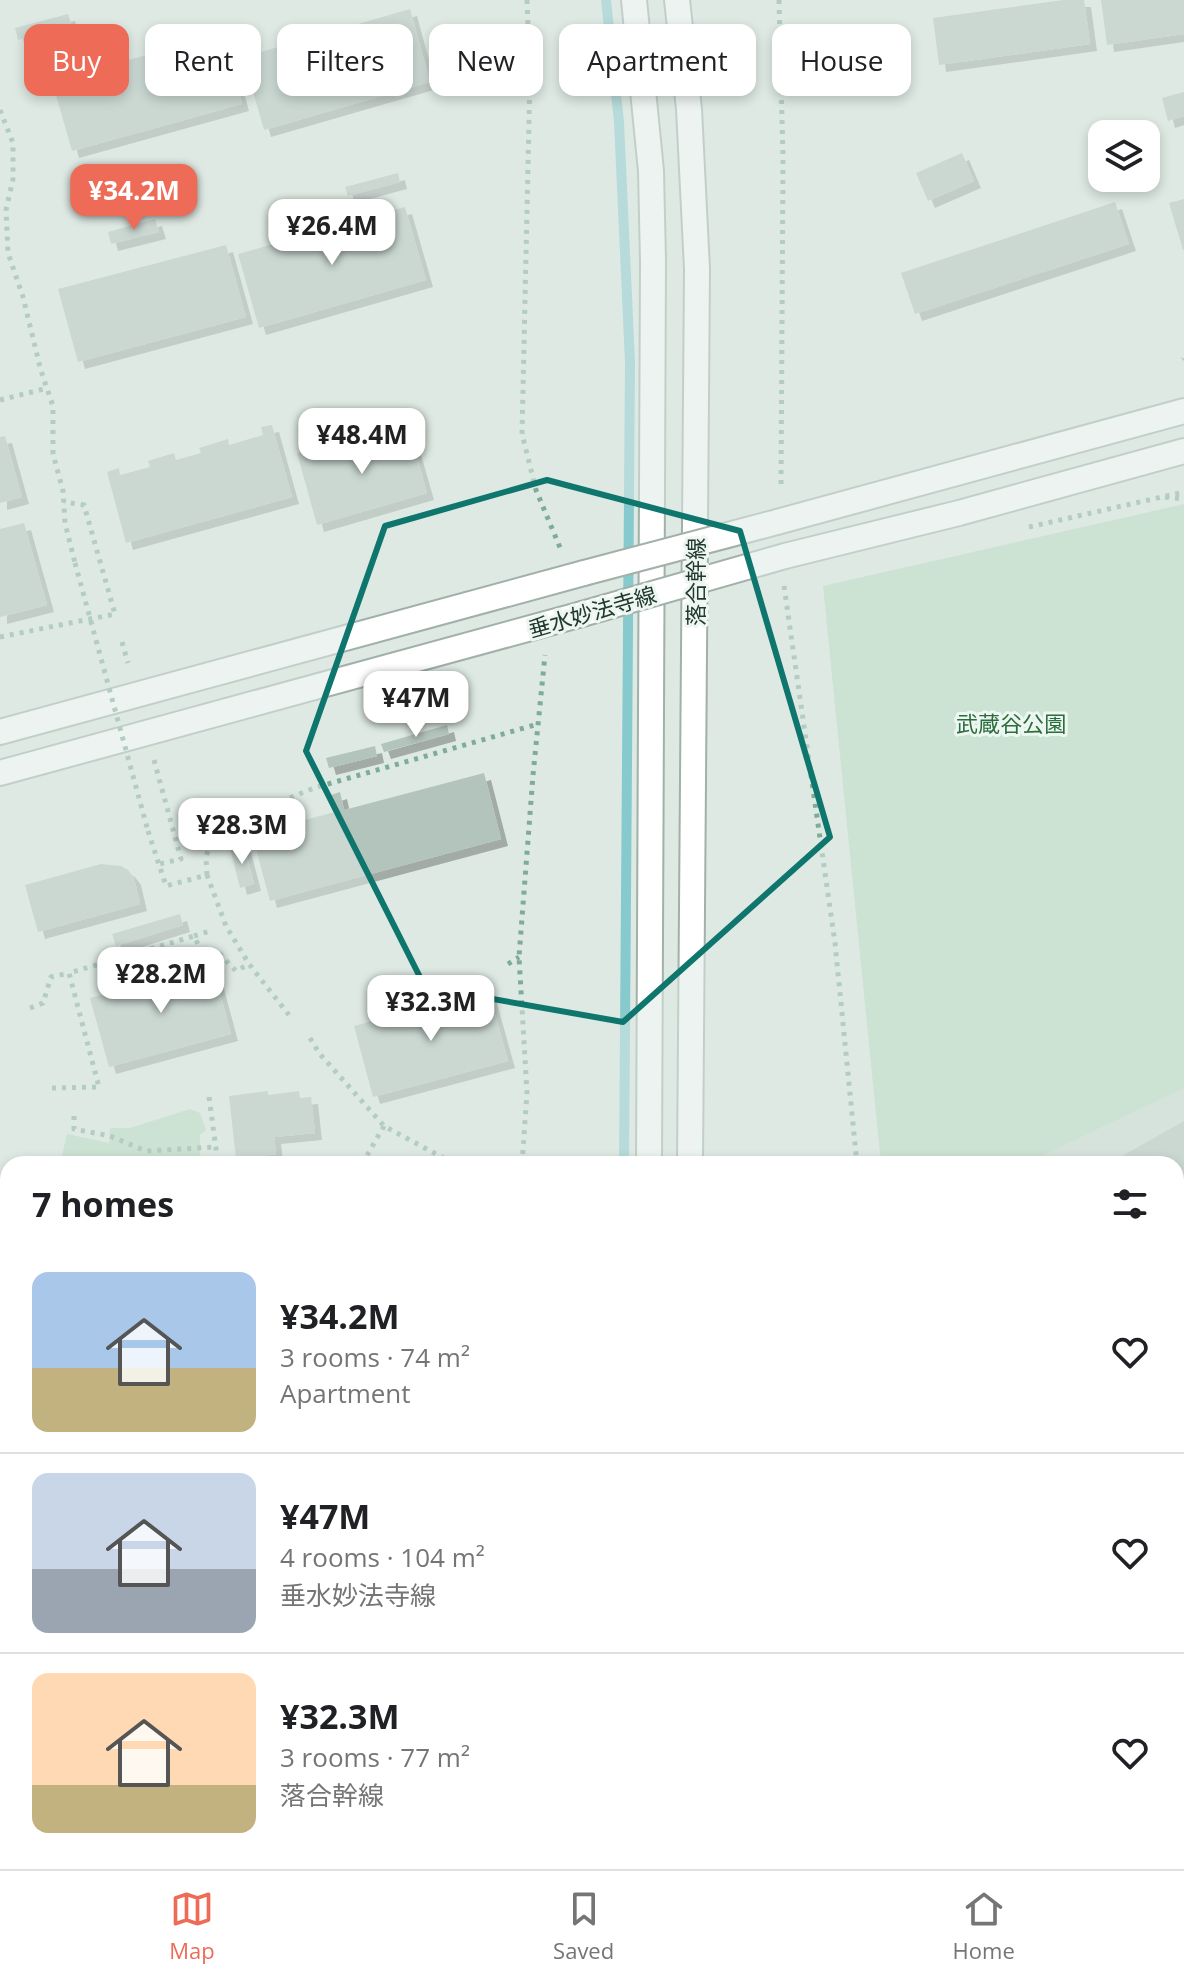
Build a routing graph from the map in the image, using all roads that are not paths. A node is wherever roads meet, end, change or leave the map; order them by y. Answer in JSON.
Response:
{"nodes":[{"id":1,"x":634,"y":0,"type":"edge"},
{"id":2,"x":677,"y":0,"type":"edge"},
{"id":3,"x":1184,"y":411,"type":"edge"},
{"id":4,"x":1184,"y":451,"type":"edge"},
{"id":5,"x":0,"y":732,"type":"edge"},
{"id":6,"x":0,"y":773,"type":"edge"},
{"id":7,"x":649,"y":1156,"type":"edge"},
{"id":8,"x":690,"y":1156,"type":"edge"}],
"edges":[{"from":1,"to":7,"type":"street","name":"落合幹線"},
{"from":2,"to":8,"type":"street","name":"落合幹線"},
{"from":3,"to":5,"type":"street","name":"垂水妙法寺線","bridge":true},
{"from":4,"to":6,"type":"street","name":"垂水妙法寺線","bridge":true}]}
